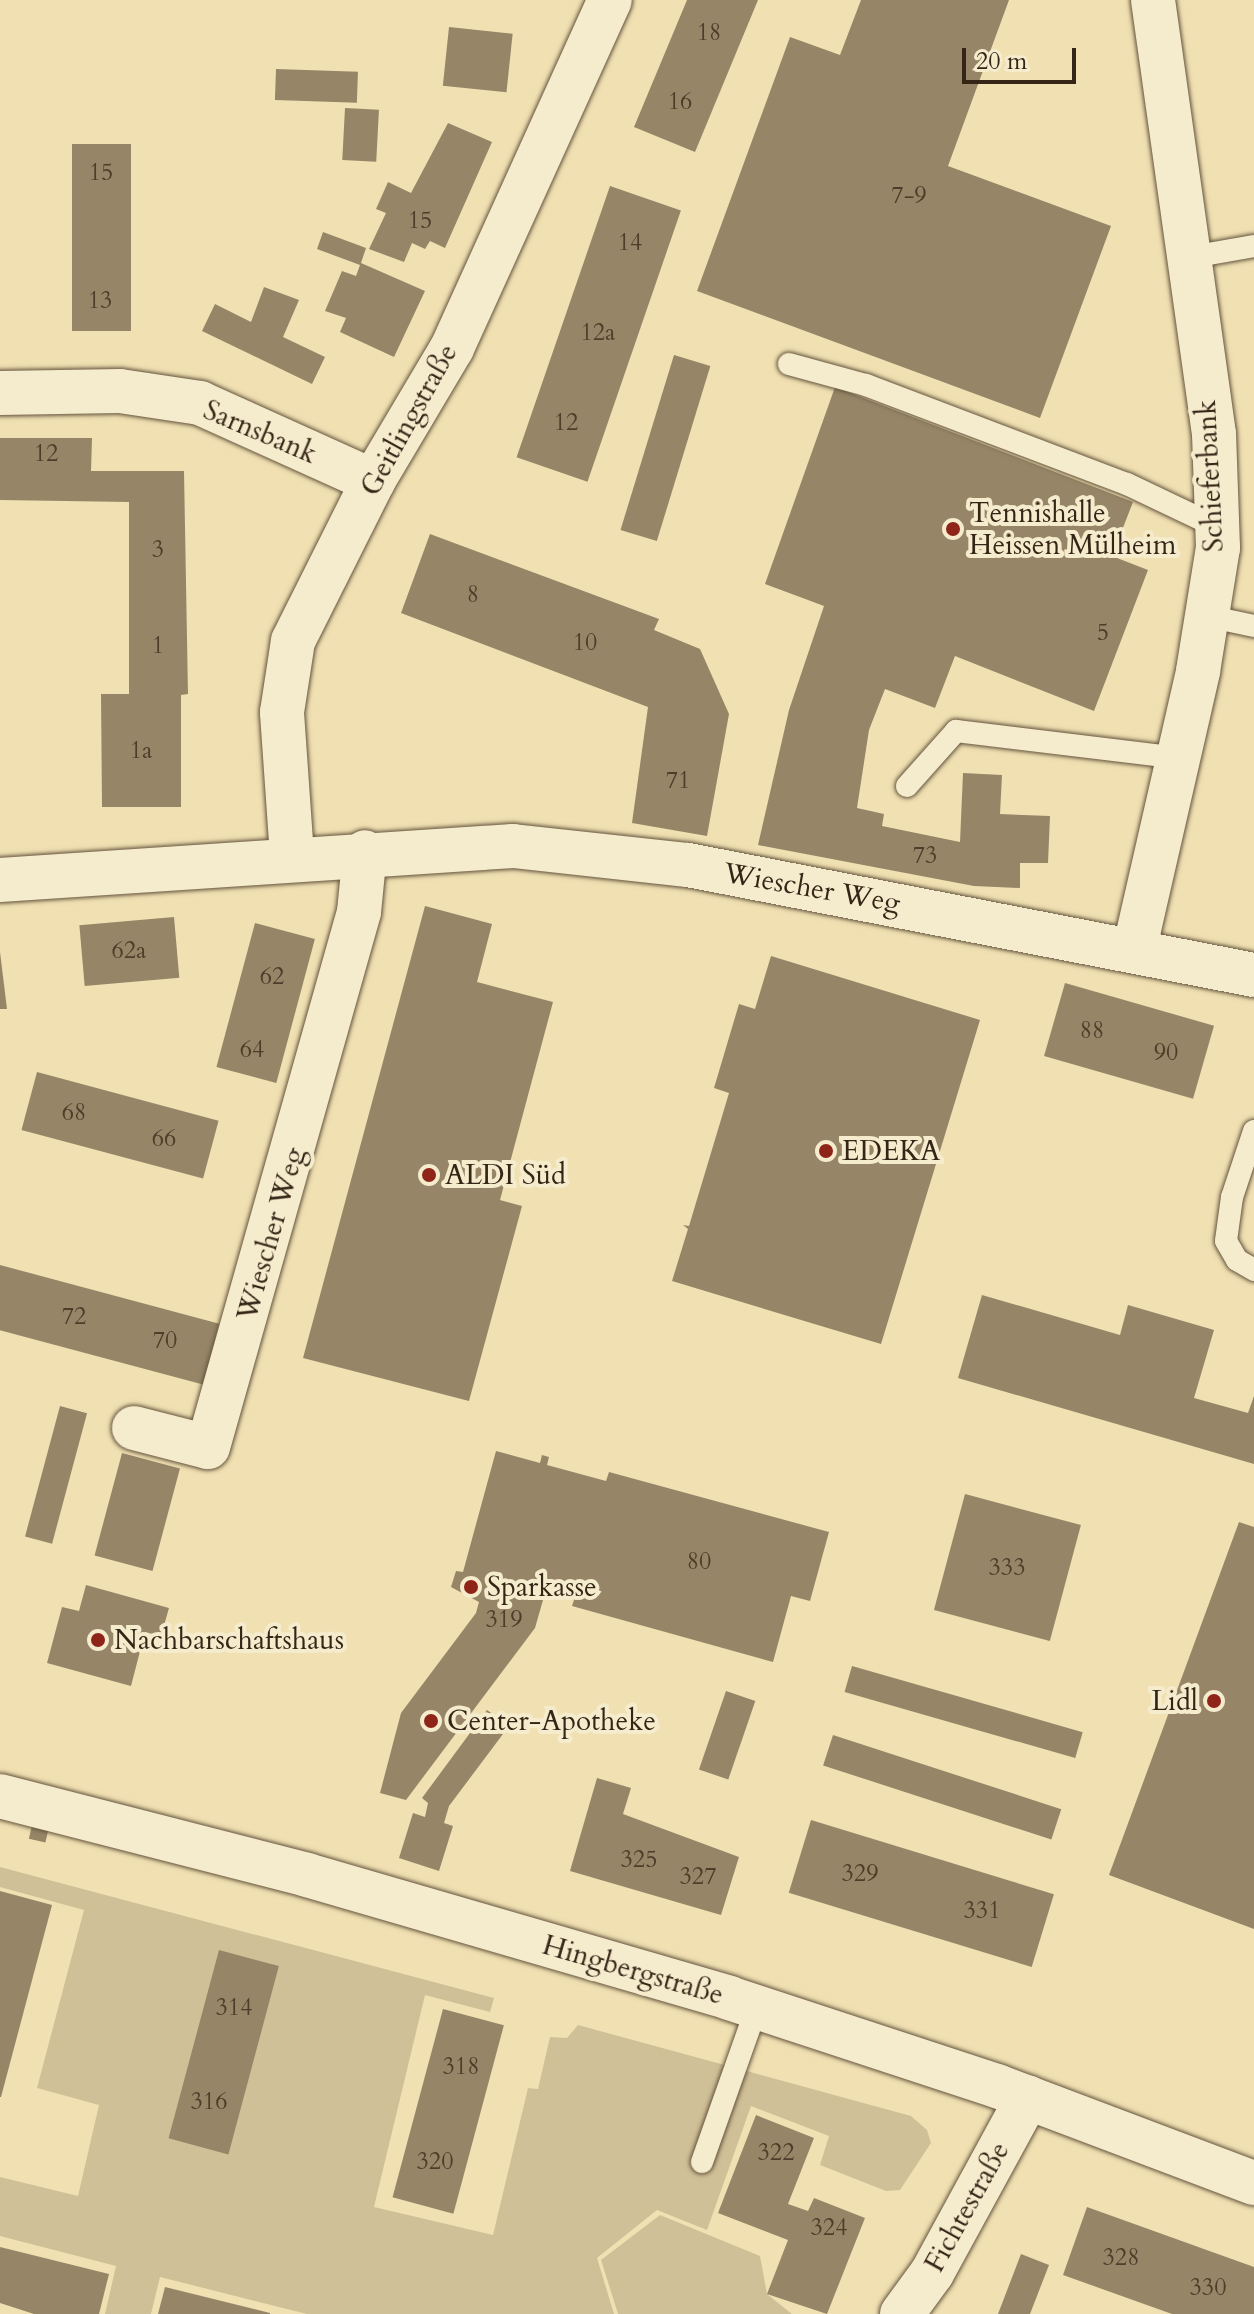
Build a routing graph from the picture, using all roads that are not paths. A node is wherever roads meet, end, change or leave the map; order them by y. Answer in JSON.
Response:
{"nodes":[{"id":1,"x":610,"y":0,"type":"edge"},
{"id":2,"x":1153,"y":0,"type":"edge"},
{"id":3,"x":1254,"y":246,"type":"edge"},
{"id":4,"x":1186,"y":258,"type":"junction"},
{"id":5,"x":789,"y":364,"type":"dead end"},
{"id":6,"x":0,"y":393,"type":"edge"},
{"id":7,"x":373,"y":481,"type":"junction"},
{"id":8,"x":1217,"y":527,"type":"junction"},
{"id":9,"x":1207,"y":616,"type":"junction"},
{"id":10,"x":1254,"y":626,"type":"edge"},
{"id":11,"x":1178,"y":758,"type":"junction"},
{"id":12,"x":907,"y":786,"type":"dead end"},
{"id":13,"x":365,"y":852,"type":"junction"},
{"id":14,"x":292,"y":856,"type":"junction"},
{"id":15,"x":0,"y":880,"type":"edge"},
{"id":16,"x":1135,"y":947,"type":"junction"},
{"id":17,"x":1254,"y":975,"type":"edge"},
{"id":18,"x":1254,"y":1131,"type":"edge"},
{"id":19,"x":1254,"y":1270,"type":"edge"},
{"id":20,"x":134,"y":1428,"type":"dead end"},
{"id":21,"x":0,"y":1796,"type":"edge"},
{"id":22,"x":757,"y":2007,"type":"junction"},
{"id":23,"x":1028,"y":2097,"type":"junction"},
{"id":24,"x":702,"y":2162,"type":"dead end"},
{"id":25,"x":1254,"y":2183,"type":"edge"},
{"id":26,"x":902,"y":2314,"type":"edge"}],
"edges":[{"from":1,"to":7,"type":"street","name":"Geitlingstraße"},
{"from":2,"to":4,"type":"street","name":"Schieferbank"},
{"from":3,"to":4,"type":"lane"},
{"from":4,"to":8,"type":"street","name":"Schieferbank"},
{"from":5,"to":8,"type":"lane"},
{"from":6,"to":7,"type":"street","name":"Sarnsbank"},
{"from":7,"to":14,"type":"street","name":"Geitlingstraße"},
{"from":8,"to":9,"type":"street","name":"Schieferbank"},
{"from":9,"to":10,"type":"lane"},
{"from":9,"to":11,"type":"street","name":"Schieferbank"},
{"from":11,"to":12,"type":"lane"},
{"from":11,"to":16,"type":"street","name":"Schieferbank"},
{"from":13,"to":14,"type":"street","name":"Wiescher Weg"},
{"from":13,"to":16,"type":"street","name":"Wiescher Weg"},
{"from":13,"to":20,"type":"street","name":"Wiescher Weg"},
{"from":14,"to":15,"type":"street","name":"Wiescher Weg"},
{"from":16,"to":17,"type":"street","name":"Wiescher Weg"},
{"from":18,"to":19,"type":"lane"},
{"from":21,"to":22,"type":"street","name":"Hingbergstraße"},
{"from":22,"to":23,"type":"street","name":"Hingbergstraße"},
{"from":22,"to":24,"type":"lane"},
{"from":23,"to":25,"type":"street","name":"Hingbergstraße"},
{"from":23,"to":26,"type":"street","name":"Fichtestraße"}]}
